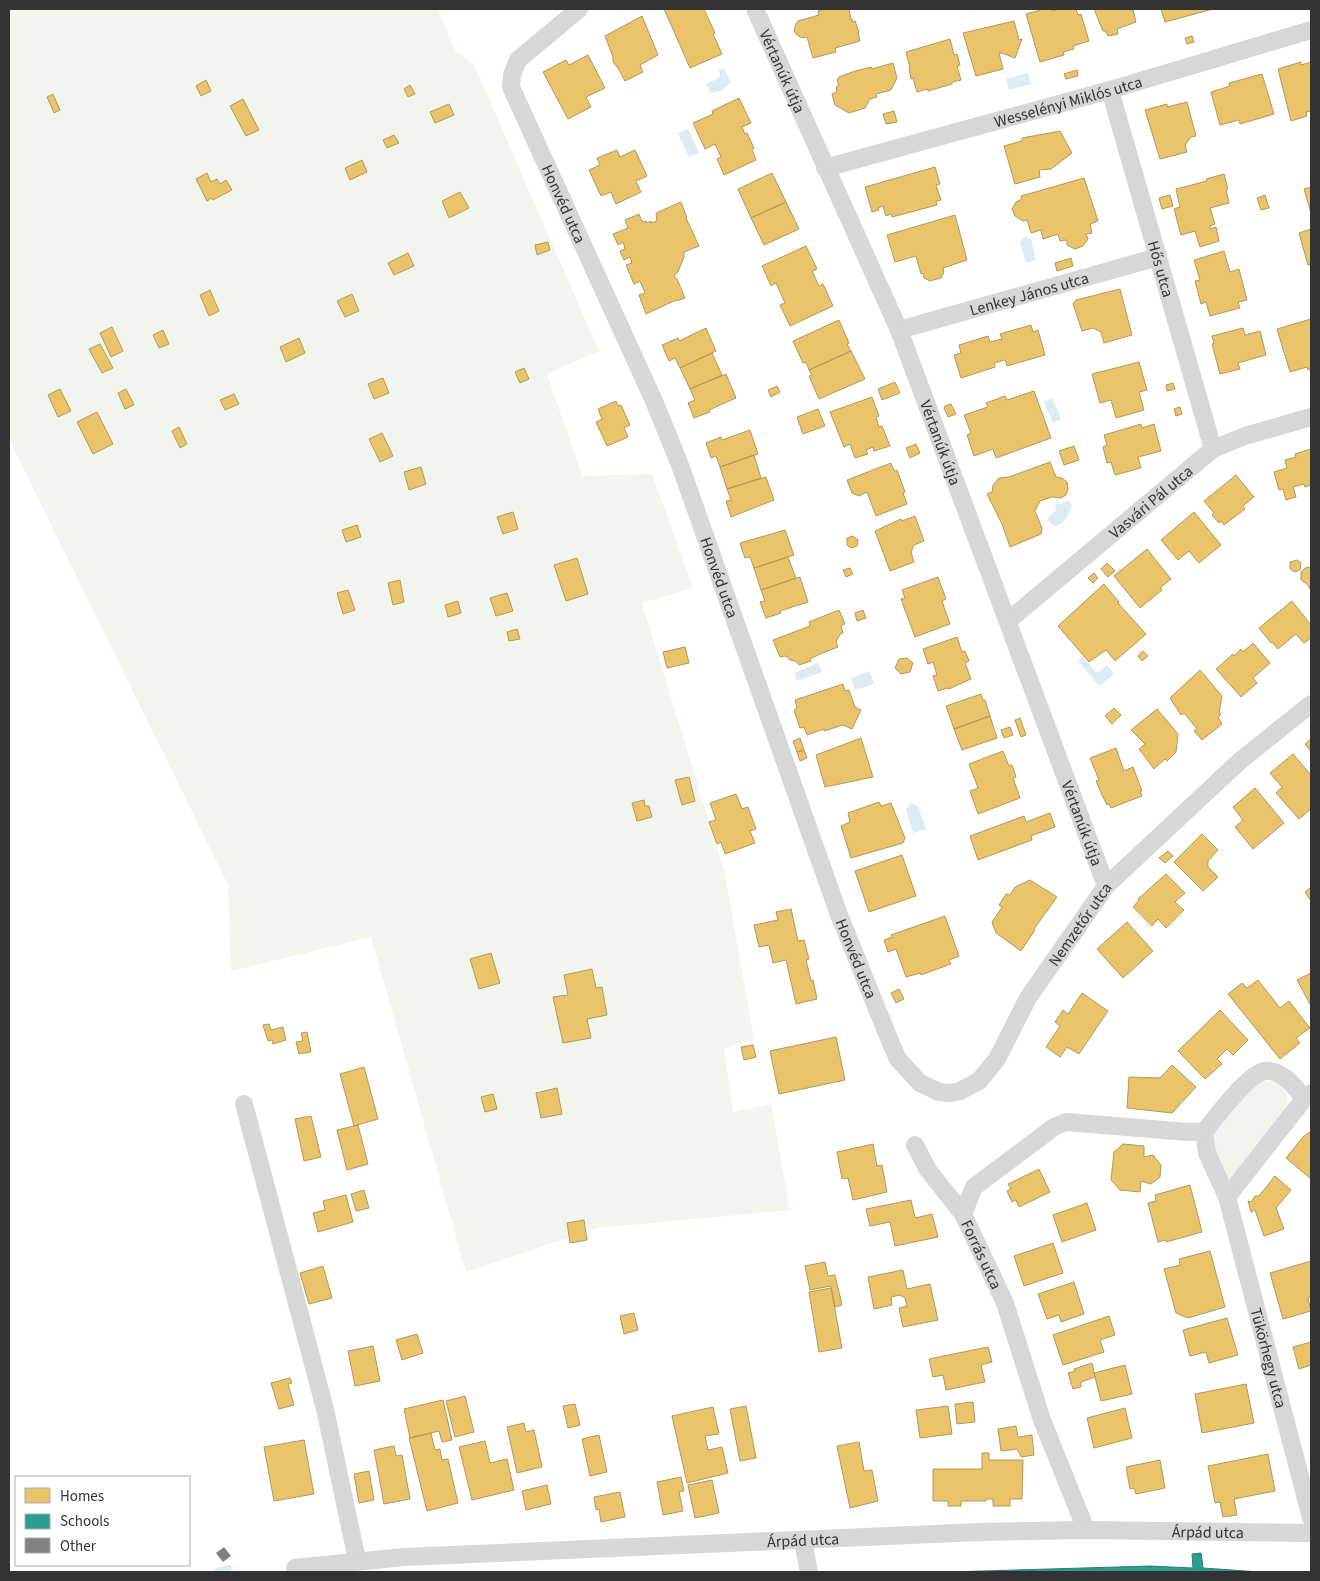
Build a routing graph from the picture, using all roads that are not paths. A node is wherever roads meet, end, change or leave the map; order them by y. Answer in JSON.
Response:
{"nodes":[{"id":1,"x":579,"y":9,"type":"edge"},
{"id":2,"x":755,"y":9,"type":"edge"},
{"id":3,"x":1311,"y":30,"type":"edge"},
{"id":4,"x":1110,"y":90,"type":"junction"},
{"id":5,"x":826,"y":168,"type":"junction"},
{"id":6,"x":1158,"y":257,"type":"junction"},
{"id":7,"x":899,"y":330,"type":"junction"},
{"id":8,"x":1311,"y":417,"type":"edge"},
{"id":9,"x":1213,"y":449,"type":"junction"},
{"id":10,"x":1008,"y":621,"type":"junction"},
{"id":11,"x":1311,"y":704,"type":"edge"},
{"id":12,"x":1106,"y":886,"type":"junction"},
{"id":13,"x":912,"y":1075,"type":"joint"},
{"id":14,"x":1307,"y":1096,"type":"edge"},
{"id":15,"x":244,"y":1104,"type":"dead end"},
{"id":16,"x":1204,"y":1132,"type":"junction"},
{"id":17,"x":915,"y":1145,"type":"dead end"},
{"id":18,"x":1227,"y":1197,"type":"junction"},
{"id":19,"x":962,"y":1214,"type":"junction"},
{"id":20,"x":1311,"y":1518,"type":"edge"},
{"id":21,"x":1086,"y":1530,"type":"junction"},
{"id":22,"x":1311,"y":1533,"type":"edge"},
{"id":23,"x":803,"y":1541,"type":"junction"},
{"id":24,"x":357,"y":1560,"type":"junction"},
{"id":25,"x":295,"y":1568,"type":"dead end"},
{"id":26,"x":809,"y":1572,"type":"edge"}],
"edges":[{"from":1,"to":13,"type":"street","name":"Honvéd utca"},
{"from":2,"to":5,"type":"street","name":"Vértanúk útja"},
{"from":3,"to":4,"type":"street","name":"Wesselényi Miklós utca"},
{"from":4,"to":5,"type":"street","name":"Wesselényi Miklós utca"},
{"from":4,"to":6,"type":"street","name":"Hős utca"},
{"from":5,"to":7,"type":"street","name":"Vértanúk útja"},
{"from":6,"to":7,"type":"street","name":"Lenkey János utca"},
{"from":6,"to":9,"type":"street","name":"Hős utca"},
{"from":7,"to":10,"type":"street","name":"Vértanúk útja"},
{"from":8,"to":9,"type":"street","name":"Vasvári Pál utca"},
{"from":9,"to":10,"type":"street","name":"Vasvári Pál utca"},
{"from":10,"to":12,"type":"street","name":"Vértanúk útja"},
{"from":11,"to":12,"type":"street","name":"Nemzetőr utca"},
{"from":12,"to":13,"type":"street","name":"Nemzetőr utca"},
{"from":14,"to":16,"type":"street"},
{"from":14,"to":18,"type":"street"},
{"from":15,"to":24,"type":"street"},
{"from":16,"to":18,"type":"street","name":"Tükörhegy utca"},
{"from":16,"to":19,"type":"street","name":"Forrás utca"},
{"from":17,"to":19,"type":"street"},
{"from":18,"to":20,"type":"street","name":"Tükörhegy utca"},
{"from":19,"to":21,"type":"street","name":"Forrás utca"},
{"from":21,"to":22,"type":"street","name":"Árpád utca"},
{"from":21,"to":23,"type":"street","name":"Árpád utca"},
{"from":23,"to":24,"type":"street","name":"Árpád utca"},
{"from":23,"to":26,"type":"street"},
{"from":24,"to":25,"type":"street","name":"Árpád utca"}]}
